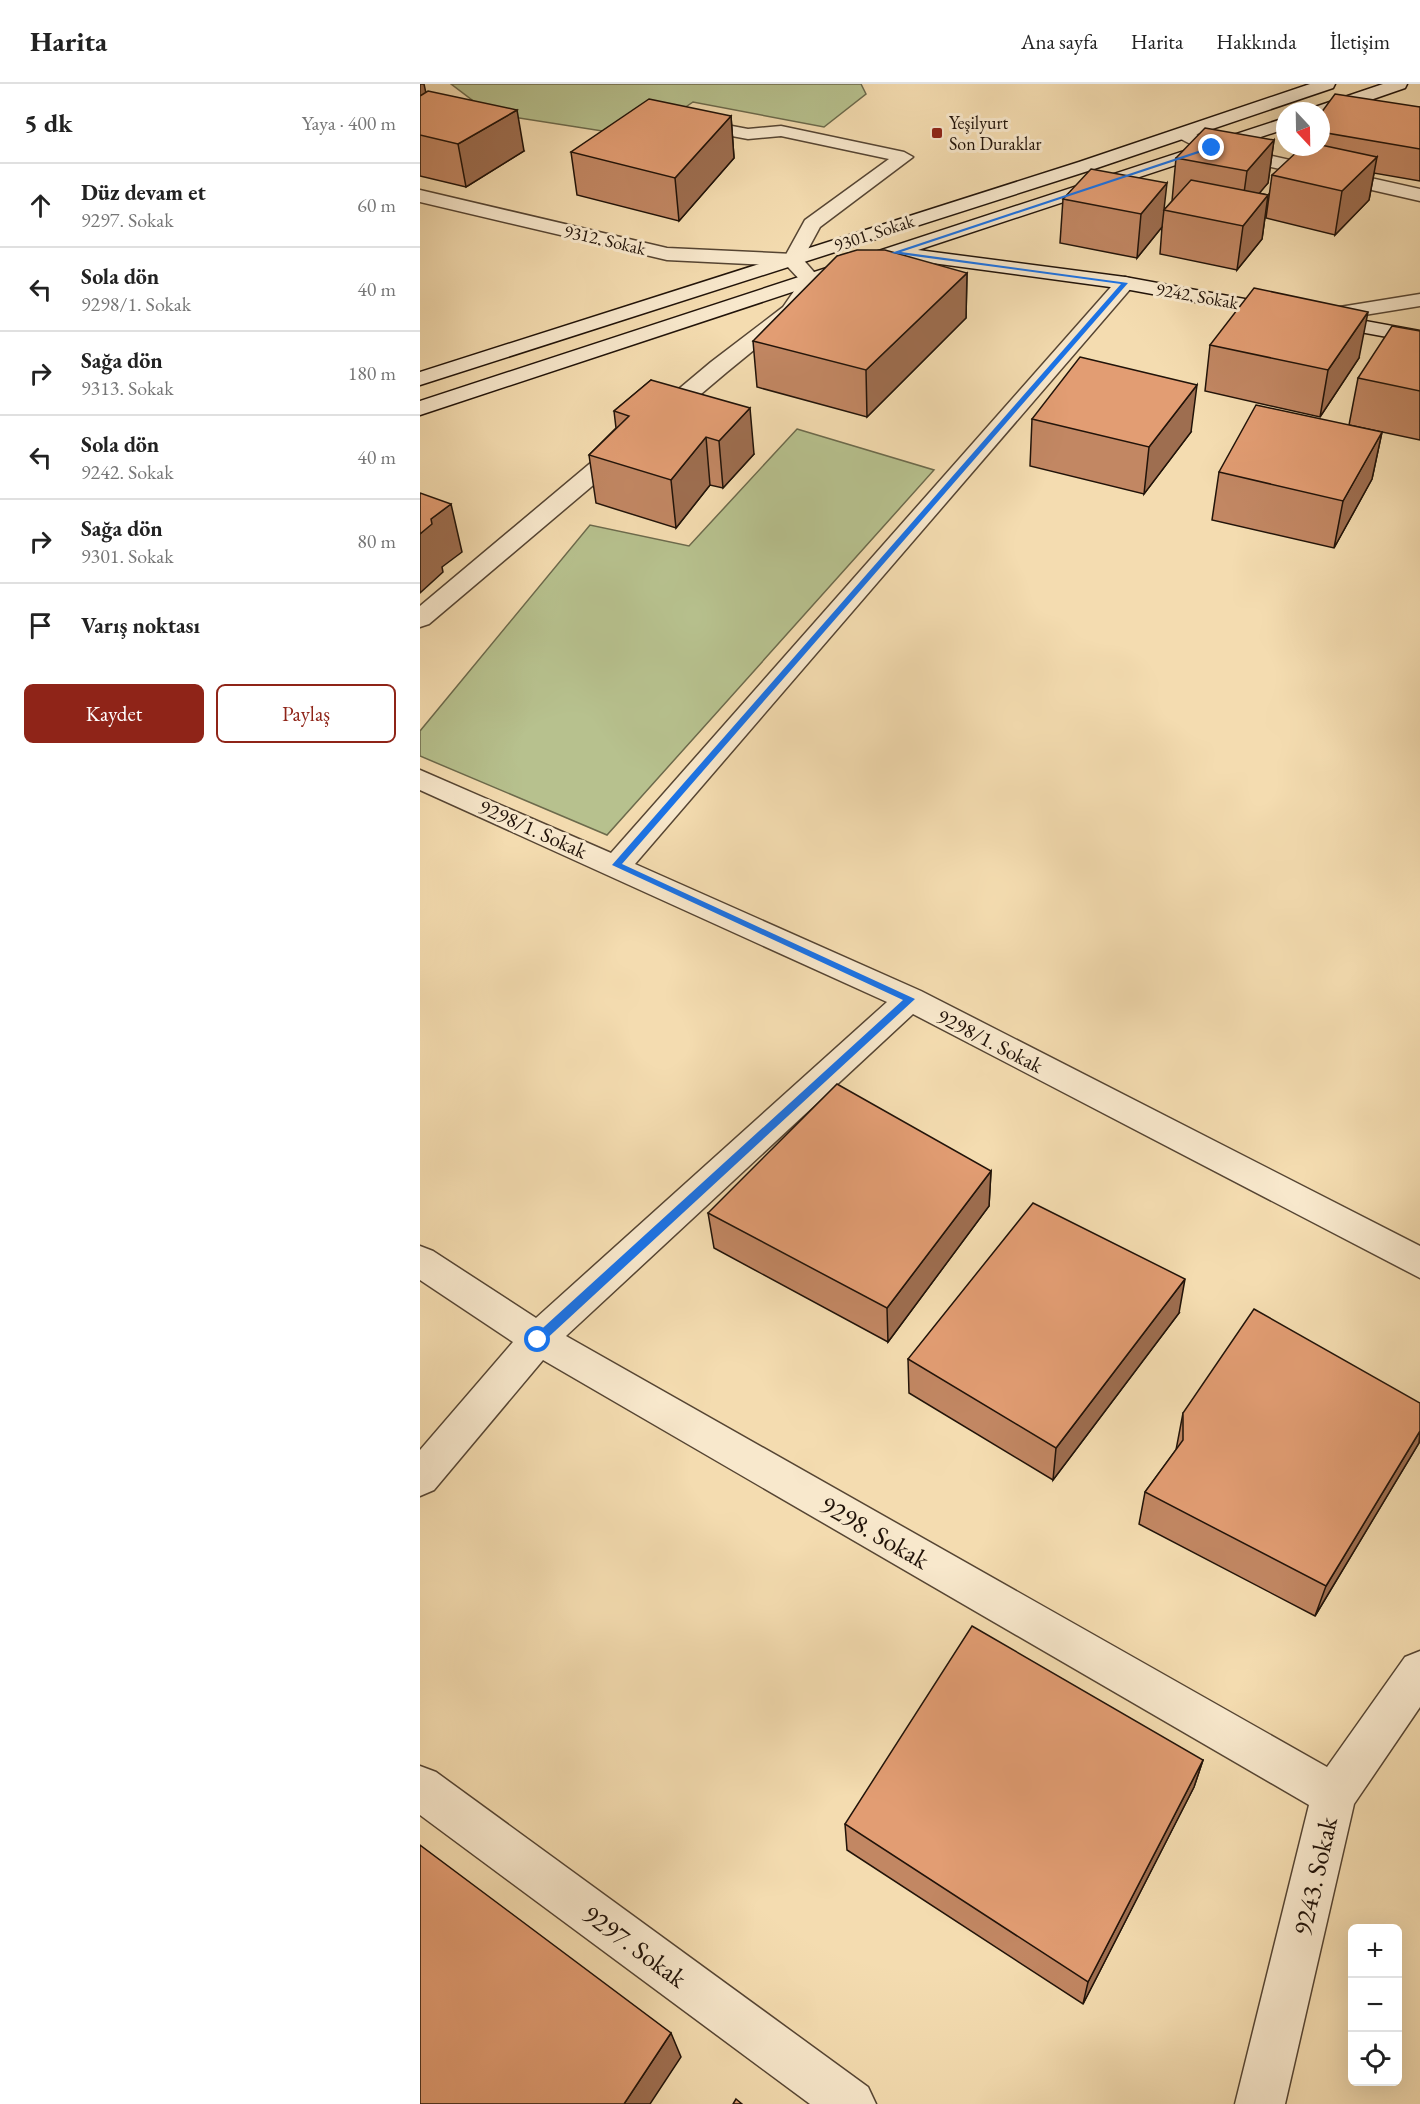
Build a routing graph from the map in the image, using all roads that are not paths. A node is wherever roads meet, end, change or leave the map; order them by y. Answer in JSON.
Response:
{"nodes":[{"id":1,"x":1328,"y":84,"type":"edge"},
{"id":2,"x":1399,"y":84,"type":"edge"},
{"id":3,"x":1330,"y":108,"type":"edge"},
{"id":4,"x":679,"y":122,"type":"edge"},
{"id":5,"x":1276,"y":126,"type":"edge"},
{"id":6,"x":1183,"y":133,"type":"junction"},
{"id":7,"x":1212,"y":148,"type":"junction"},
{"id":8,"x":1420,"y":195,"type":"edge"},
{"id":9,"x":420,"y":196,"type":"edge"},
{"id":10,"x":894,"y":253,"type":"junction"},
{"id":11,"x":793,"y":260,"type":"junction"},
{"id":12,"x":811,"y":280,"type":"junction"},
{"id":13,"x":1125,"y":283,"type":"junction"},
{"id":14,"x":1420,"y":300,"type":"edge"},
{"id":15,"x":1313,"y":317,"type":"junction"},
{"id":16,"x":1420,"y":337,"type":"edge"},
{"id":17,"x":420,"y":379,"type":"edge"},
{"id":18,"x":420,"y":408,"type":"edge"},
{"id":19,"x":420,"y":619,"type":"edge"},
{"id":20,"x":421,"y":781,"type":"edge"},
{"id":21,"x":617,"y":865,"type":"junction"},
{"id":22,"x":910,"y":999,"type":"junction"},
{"id":23,"x":420,"y":1261,"type":"edge"},
{"id":24,"x":1420,"y":1263,"type":"edge"},
{"id":25,"x":538,"y":1340,"type":"junction"},
{"id":26,"x":420,"y":1478,"type":"edge"},
{"id":27,"x":1420,"y":1671,"type":"edge"},
{"id":28,"x":420,"y":1788,"type":"edge"},
{"id":29,"x":1334,"y":1795,"type":"junction"},
{"id":30,"x":851,"y":2104,"type":"edge"},
{"id":31,"x":1260,"y":2104,"type":"edge"}],
"edges":[{"from":1,"to":6,"type":"street","name":"9301. Sokak"},
{"from":2,"to":3,"type":"street"},
{"from":4,"to":11,"type":"street"},
{"from":5,"to":7,"type":"street","name":"9301. Sokak"},
{"from":6,"to":7,"type":"street"},
{"from":6,"to":11,"type":"street","name":"9301. Sokak"},
{"from":7,"to":8,"type":"street"},
{"from":7,"to":10,"type":"street","name":"9301. Sokak"},
{"from":9,"to":11,"type":"street","name":"9312. Sokak"},
{"from":10,"to":11,"type":"street","name":"9242. Sokak"},
{"from":10,"to":12,"type":"street","name":"9301. Sokak"},
{"from":10,"to":13,"type":"street","name":"9242. Sokak"},
{"from":11,"to":12,"type":"street"},
{"from":11,"to":17,"type":"street","name":"9301. Sokak"},
{"from":12,"to":18,"type":"street","name":"9301. Sokak"},
{"from":12,"to":19,"type":"street"},
{"from":13,"to":15,"type":"street","name":"9242. Sokak"},
{"from":13,"to":21,"type":"street"},
{"from":14,"to":15,"type":"street"},
{"from":15,"to":16,"type":"street","name":"9242. Sokak"},
{"from":20,"to":21,"type":"street","name":"9298/1. Sokak"},
{"from":21,"to":22,"type":"street","name":"9298/1. Sokak"},
{"from":22,"to":24,"type":"street","name":"9298/1. Sokak"},
{"from":22,"to":25,"type":"street"},
{"from":23,"to":25,"type":"street","name":"9298. Sokak"},
{"from":25,"to":26,"type":"street"},
{"from":25,"to":29,"type":"street","name":"9298. Sokak"},
{"from":27,"to":29,"type":"street","name":"9243. Sokak"},
{"from":28,"to":30,"type":"street","name":"9297. Sokak"},
{"from":29,"to":31,"type":"street","name":"9243. Sokak"}]}
